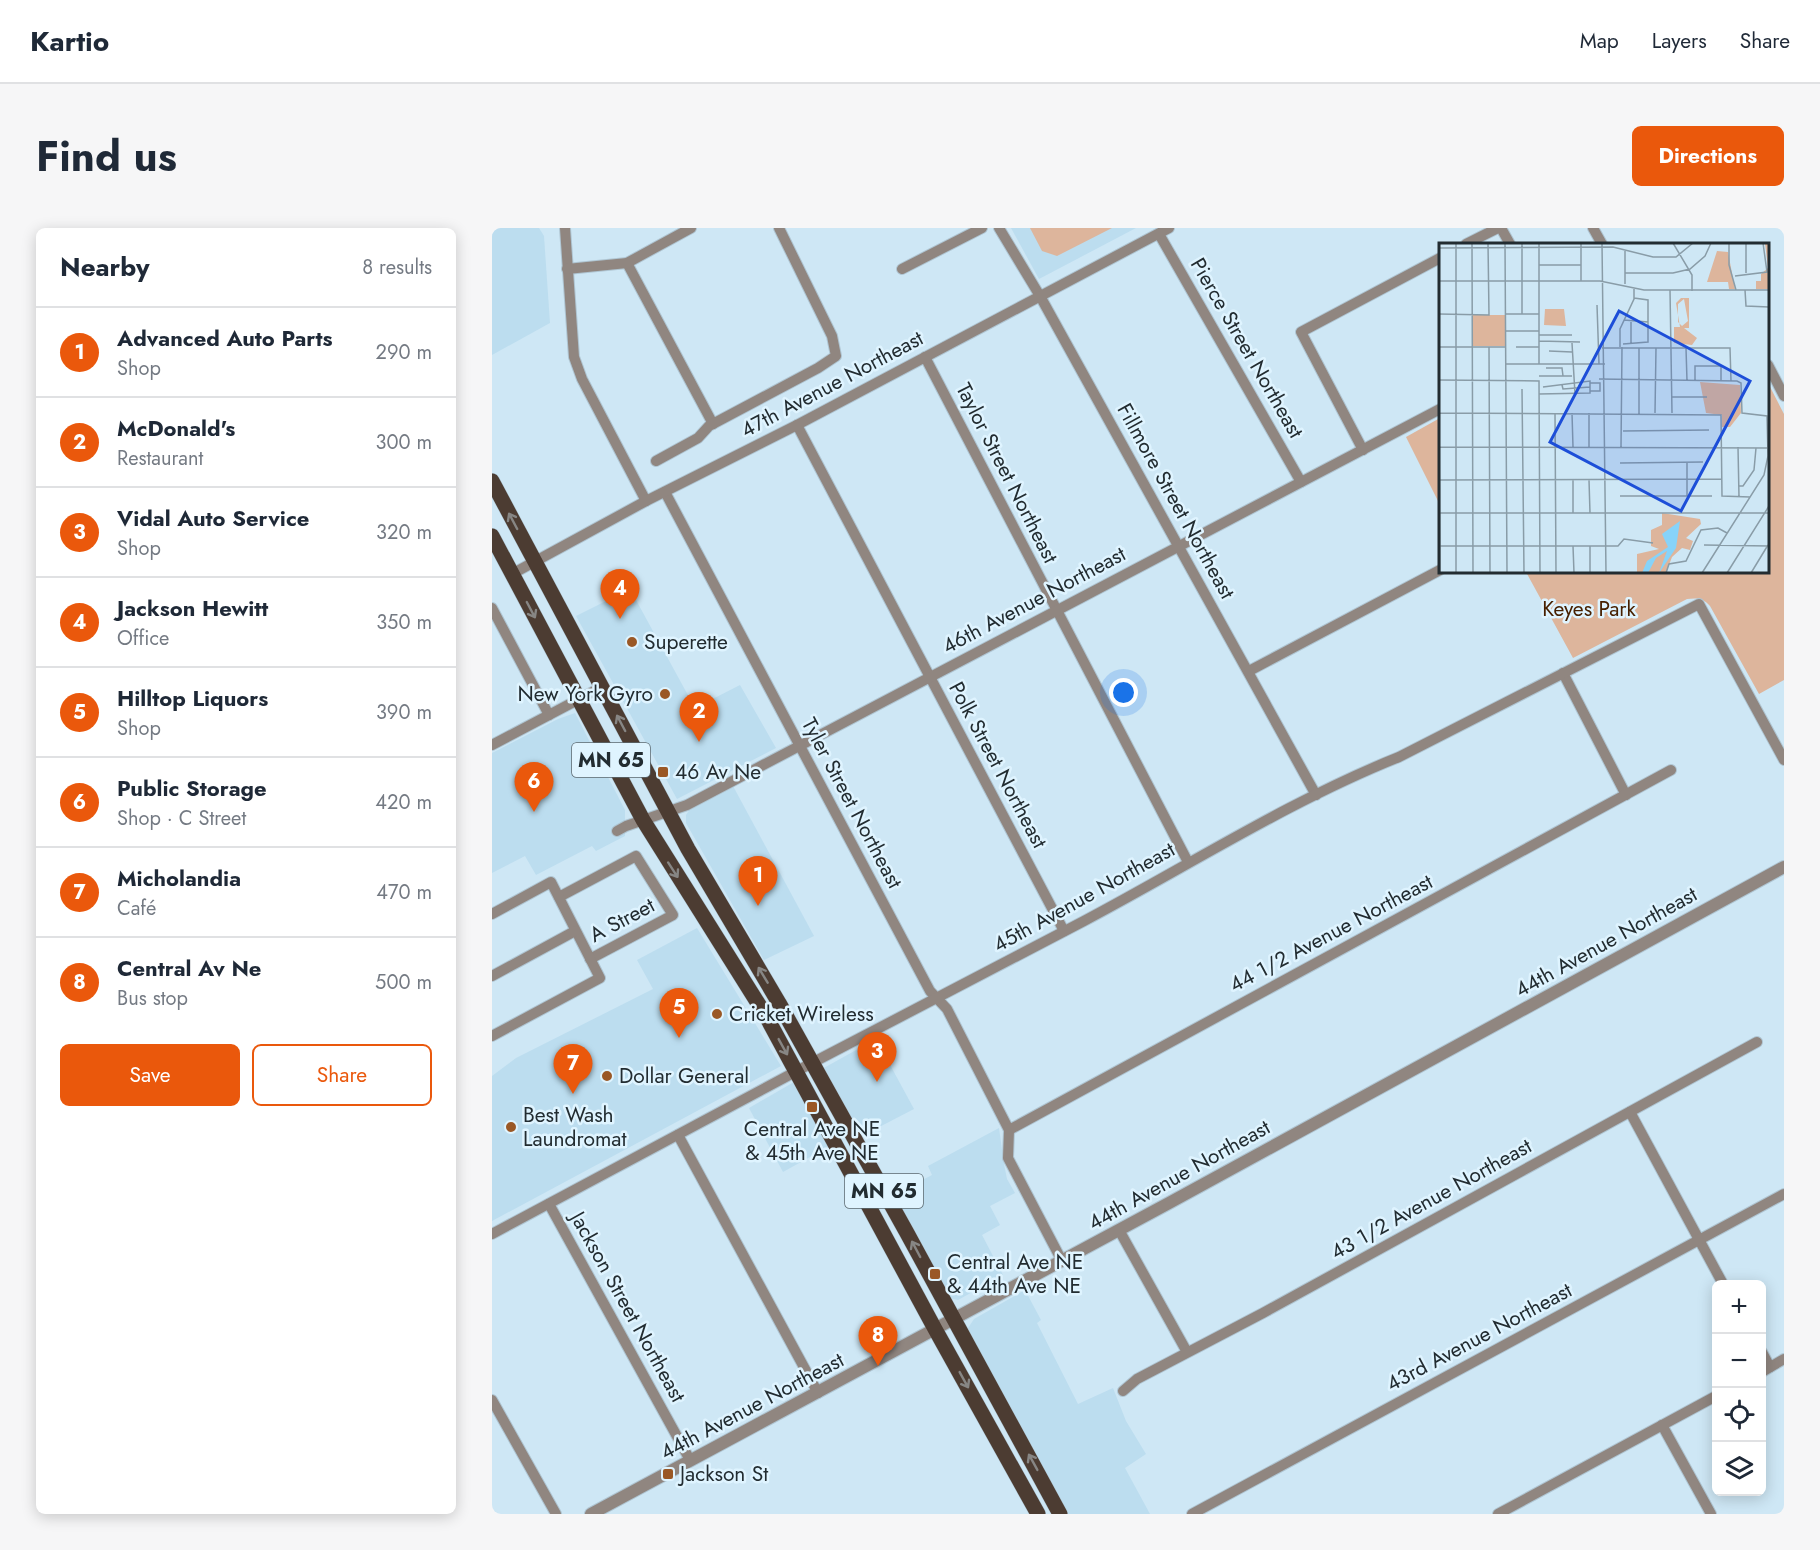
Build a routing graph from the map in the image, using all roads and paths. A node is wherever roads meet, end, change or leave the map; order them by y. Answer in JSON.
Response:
{"nodes":[{"id":1,"x":565,"y":228,"type":"edge"},
{"id":2,"x":691,"y":228,"type":"edge"},
{"id":3,"x":779,"y":228,"type":"edge"},
{"id":4,"x":982,"y":228,"type":"edge"},
{"id":5,"x":999,"y":228,"type":"edge"},
{"id":6,"x":1169,"y":228,"type":"edge"},
{"id":7,"x":1499,"y":228,"type":"edge"},
{"id":8,"x":1593,"y":228,"type":"edge"},
{"id":9,"x":1159,"y":234,"type":"junction"},
{"id":10,"x":1468,"y":243,"type":"edge"},
{"id":11,"x":1509,"y":243,"type":"edge"},
{"id":12,"x":1601,"y":243,"type":"edge"},
{"id":13,"x":1439,"y":259,"type":"edge"},
{"id":14,"x":627,"y":263,"type":"junction"},
{"id":15,"x":567,"y":269,"type":"junction"},
{"id":16,"x":902,"y":269,"type":"dead end"},
{"id":17,"x":1040,"y":296,"type":"junction"},
{"id":18,"x":925,"y":357,"type":"junction"},
{"id":19,"x":1769,"y":369,"type":"edge"},
{"id":20,"x":1784,"y":396,"type":"edge"},
{"id":21,"x":1439,"y":410,"type":"edge"},
{"id":22,"x":713,"y":424,"type":"junction"},
{"id":23,"x":797,"y":425,"type":"junction"},
{"id":24,"x":1363,"y":450,"type":"junction"},
{"id":25,"x":656,"y":461,"type":"dead end"},
{"id":26,"x":492,"y":481,"type":"edge"},
{"id":27,"x":1301,"y":482,"type":"junction"},
{"id":28,"x":665,"y":492,"type":"junction"},
{"id":29,"x":646,"y":501,"type":"junction"},
{"id":30,"x":492,"y":536,"type":"edge"},
{"id":31,"x":1179,"y":546,"type":"junction"},
{"id":32,"x":535,"y":561,"type":"junction"},
{"id":33,"x":1439,"y":571,"type":"edge"},
{"id":34,"x":512,"y":574,"type":"junction"},
{"id":35,"x":492,"y":608,"type":"edge"},
{"id":36,"x":1057,"y":611,"type":"junction"},
{"id":37,"x":1249,"y":671,"type":"junction"},
{"id":38,"x":1563,"y":673,"type":"junction"},
{"id":39,"x":930,"y":677,"type":"junction"},
{"id":40,"x":602,"y":687,"type":"junction"},
{"id":41,"x":579,"y":700,"type":"junction"},
{"id":42,"x":549,"y":715,"type":"junction"},
{"id":43,"x":492,"y":745,"type":"edge"},
{"id":44,"x":799,"y":746,"type":"junction"},
{"id":45,"x":1784,"y":760,"type":"edge"},
{"id":46,"x":1671,"y":770,"type":"dead end"},
{"id":47,"x":1316,"y":795,"type":"junction"},
{"id":48,"x":1626,"y":795,"type":"junction"},
{"id":49,"x":668,"y":812,"type":"junction"},
{"id":50,"x":644,"y":820,"type":"junction"},
{"id":51,"x":617,"y":831,"type":"dead end"},
{"id":52,"x":1188,"y":862,"type":"junction"},
{"id":53,"x":1784,"y":867,"type":"edge"},
{"id":54,"x":559,"y":897,"type":"junction"},
{"id":55,"x":492,"y":914,"type":"edge"},
{"id":56,"x":575,"y":931,"type":"junction"},
{"id":57,"x":1064,"y":931,"type":"junction"},
{"id":58,"x":590,"y":959,"type":"junction"},
{"id":59,"x":492,"y":976,"type":"edge"},
{"id":60,"x":938,"y":999,"type":"junction"},
{"id":61,"x":492,"y":1036,"type":"edge"},
{"id":62,"x":1757,"y":1042,"type":"dead end"},
{"id":63,"x":812,"y":1063,"type":"junction"},
{"id":64,"x":797,"y":1071,"type":"junction"},
{"id":65,"x":1630,"y":1112,"type":"junction"},
{"id":66,"x":1009,"y":1130,"type":"junction"},
{"id":67,"x":678,"y":1135,"type":"junction"},
{"id":68,"x":1784,"y":1194,"type":"edge"},
{"id":69,"x":549,"y":1204,"type":"junction"},
{"id":70,"x":1119,"y":1230,"type":"junction"},
{"id":71,"x":492,"y":1234,"type":"edge"},
{"id":72,"x":1698,"y":1240,"type":"junction"},
{"id":73,"x":1062,"y":1261,"type":"junction"},
{"id":74,"x":1721,"y":1280,"type":"edge"},
{"id":75,"x":954,"y":1319,"type":"junction"},
{"id":76,"x":935,"y":1329,"type":"junction"},
{"id":77,"x":1187,"y":1352,"type":"junction"},
{"id":78,"x":1784,"y":1359,"type":"edge"},
{"id":79,"x":1766,"y":1369,"type":"edge"},
{"id":80,"x":1123,"y":1391,"type":"dead end"},
{"id":81,"x":818,"y":1393,"type":"junction"},
{"id":82,"x":1712,"y":1398,"type":"edge"},
{"id":83,"x":492,"y":1400,"type":"edge"},
{"id":84,"x":1662,"y":1425,"type":"junction"},
{"id":85,"x":690,"y":1460,"type":"junction"},
{"id":86,"x":556,"y":1514,"type":"edge"},
{"id":87,"x":591,"y":1514,"type":"edge"},
{"id":88,"x":1038,"y":1514,"type":"edge"},
{"id":89,"x":1060,"y":1514,"type":"edge"},
{"id":90,"x":1192,"y":1514,"type":"edge"},
{"id":91,"x":1498,"y":1514,"type":"edge"},
{"id":92,"x":1711,"y":1514,"type":"edge"}],
"edges":[{"from":1,"to":15,"type":"street"},
{"from":2,"to":14,"type":"street"},
{"from":3,"to":22,"type":"street"},
{"from":4,"to":16,"type":"street"},
{"from":5,"to":17,"type":"street","name":"Fillmore Street Northeast"},
{"from":6,"to":9,"type":"street","name":"47th Avenue Northeast"},
{"from":7,"to":10,"type":"street"},
{"from":7,"to":11,"type":"street"},
{"from":8,"to":12,"type":"street"},
{"from":9,"to":17,"type":"street","name":"47th Avenue Northeast"},
{"from":9,"to":27,"type":"street","name":"Pierce Street Northeast"},
{"from":13,"to":24,"type":"street"},
{"from":14,"to":15,"type":"street"},
{"from":14,"to":22,"type":"street"},
{"from":15,"to":29,"type":"street"},
{"from":17,"to":18,"type":"street","name":"47th Avenue Northeast"},
{"from":17,"to":31,"type":"street","name":"Fillmore Street Northeast"},
{"from":18,"to":23,"type":"street","name":"47th Avenue Northeast"},
{"from":18,"to":36,"type":"street","name":"Taylor Street Northeast"},
{"from":19,"to":20,"type":"street"},
{"from":21,"to":24,"type":"street","name":"46th Avenue Northeast"},
{"from":22,"to":25,"type":"street"},
{"from":23,"to":28,"type":"street","name":"47th Avenue Northeast"},
{"from":23,"to":39,"type":"street","name":"Polk Street Northeast"},
{"from":24,"to":27,"type":"street","name":"46th Avenue Northeast"},
{"from":32,"to":26,"type":"main road","number":"MN 65","one_way":true},
{"from":27,"to":31,"type":"street","name":"46th Avenue Northeast"},
{"from":28,"to":29,"type":"street","name":"47th Avenue Northeast"},
{"from":28,"to":44,"type":"street","name":"Tyler Street Northeast"},
{"from":29,"to":32,"type":"street","name":"47th Avenue Northeast"},
{"from":30,"to":34,"type":"main road","number":"MN 65"},
{"from":31,"to":36,"type":"street","name":"46th Avenue Northeast"},
{"from":31,"to":37,"type":"street","name":"Fillmore Street Northeast"},
{"from":32,"to":34,"type":"street","name":"47th Avenue Northeast"},
{"from":32,"to":40,"type":"main road","number":"MN 65"},
{"from":33,"to":37,"type":"street"},
{"from":34,"to":41,"type":"main road","number":"MN 65","one_way":true},
{"from":35,"to":42,"type":"street"},
{"from":36,"to":39,"type":"street","name":"46th Avenue Northeast"},
{"from":36,"to":52,"type":"street","name":"Taylor Street Northeast"},
{"from":37,"to":47,"type":"street","name":"Fillmore Street Northeast"},
{"from":38,"to":45,"type":"street","name":"45th Avenue Northeast"},
{"from":38,"to":47,"type":"street","name":"45th Avenue Northeast"},
{"from":38,"to":48,"type":"street"},
{"from":39,"to":44,"type":"street","name":"46th Avenue Northeast"},
{"from":39,"to":57,"type":"street","name":"Polk Street Northeast"},
{"from":40,"to":41,"type":"street"},
{"from":49,"to":40,"type":"main road","number":"MN 65","one_way":true},
{"from":41,"to":42,"type":"street"},
{"from":41,"to":50,"type":"main road","number":"MN 65"},
{"from":42,"to":43,"type":"street"},
{"from":44,"to":49,"type":"street","name":"46th Avenue Northeast"},
{"from":44,"to":60,"type":"street","name":"Tyler Street Northeast"},
{"from":46,"to":48,"type":"street","name":"44 1/2 Avenue Northeast"},
{"from":47,"to":52,"type":"street","name":"45th Avenue Northeast"},
{"from":48,"to":66,"type":"street","name":"44 1/2 Avenue Northeast"},
{"from":49,"to":50,"type":"street","name":"46th Avenue Northeast"},
{"from":63,"to":49,"type":"main road","number":"MN 65","one_way":true},
{"from":50,"to":51,"type":"street","name":"46th Avenue Northeast"},
{"from":50,"to":64,"type":"main road","number":"MN 65","one_way":true},
{"from":52,"to":57,"type":"street","name":"45th Avenue Northeast"},
{"from":53,"to":70,"type":"street","name":"44th Avenue Northeast"},
{"from":54,"to":55,"type":"street"},
{"from":54,"to":56,"type":"street"},
{"from":54,"to":58,"type":"street","name":"A Street"},
{"from":56,"to":58,"type":"street"},
{"from":56,"to":59,"type":"street"},
{"from":57,"to":60,"type":"street","name":"45th Avenue Northeast"},
{"from":58,"to":61,"type":"street","name":"A Street"},
{"from":60,"to":63,"type":"street","name":"45th Avenue Northeast"},
{"from":60,"to":66,"type":"street","name":"Tyler Street Northeast"},
{"from":62,"to":65,"type":"street","name":"43 1/2 Avenue Northeast"},
{"from":63,"to":64,"type":"street","name":"45th Avenue Northeast"},
{"from":75,"to":63,"type":"main road","number":"MN 65","one_way":true},
{"from":64,"to":67,"type":"street","name":"45th Avenue Northeast"},
{"from":64,"to":76,"type":"main road","number":"MN 65"},
{"from":65,"to":72,"type":"street"},
{"from":65,"to":77,"type":"street","name":"43 1/2 Avenue Northeast"},
{"from":66,"to":73,"type":"street"},
{"from":67,"to":69,"type":"street","name":"45th Avenue Northeast"},
{"from":67,"to":81,"type":"street"},
{"from":68,"to":72,"type":"street","name":"43rd Avenue Northeast"},
{"from":69,"to":71,"type":"street","name":"45th Avenue Northeast"},
{"from":69,"to":85,"type":"street","name":"Jackson Street Northeast"},
{"from":70,"to":73,"type":"street","name":"44th Avenue Northeast"},
{"from":70,"to":77,"type":"street"},
{"from":72,"to":74,"type":"street"},
{"from":72,"to":90,"type":"street","name":"43rd Avenue Northeast"},
{"from":73,"to":75,"type":"street","name":"44th Avenue Northeast"},
{"from":75,"to":76,"type":"street","name":"44th Avenue Northeast"},
{"from":89,"to":75,"type":"main road","number":"MN 65","one_way":true},
{"from":76,"to":81,"type":"street","name":"44th Avenue Northeast"},
{"from":76,"to":88,"type":"main road","number":"MN 65","one_way":true},
{"from":77,"to":80,"type":"street","name":"43 1/2 Avenue Northeast"},
{"from":78,"to":79,"type":"street"},
{"from":81,"to":85,"type":"street","name":"44th Avenue Northeast"},
{"from":82,"to":84,"type":"street"},
{"from":83,"to":86,"type":"street"},
{"from":84,"to":91,"type":"street"},
{"from":84,"to":92,"type":"street"},
{"from":85,"to":87,"type":"street","name":"44th Avenue Northeast"}]}
